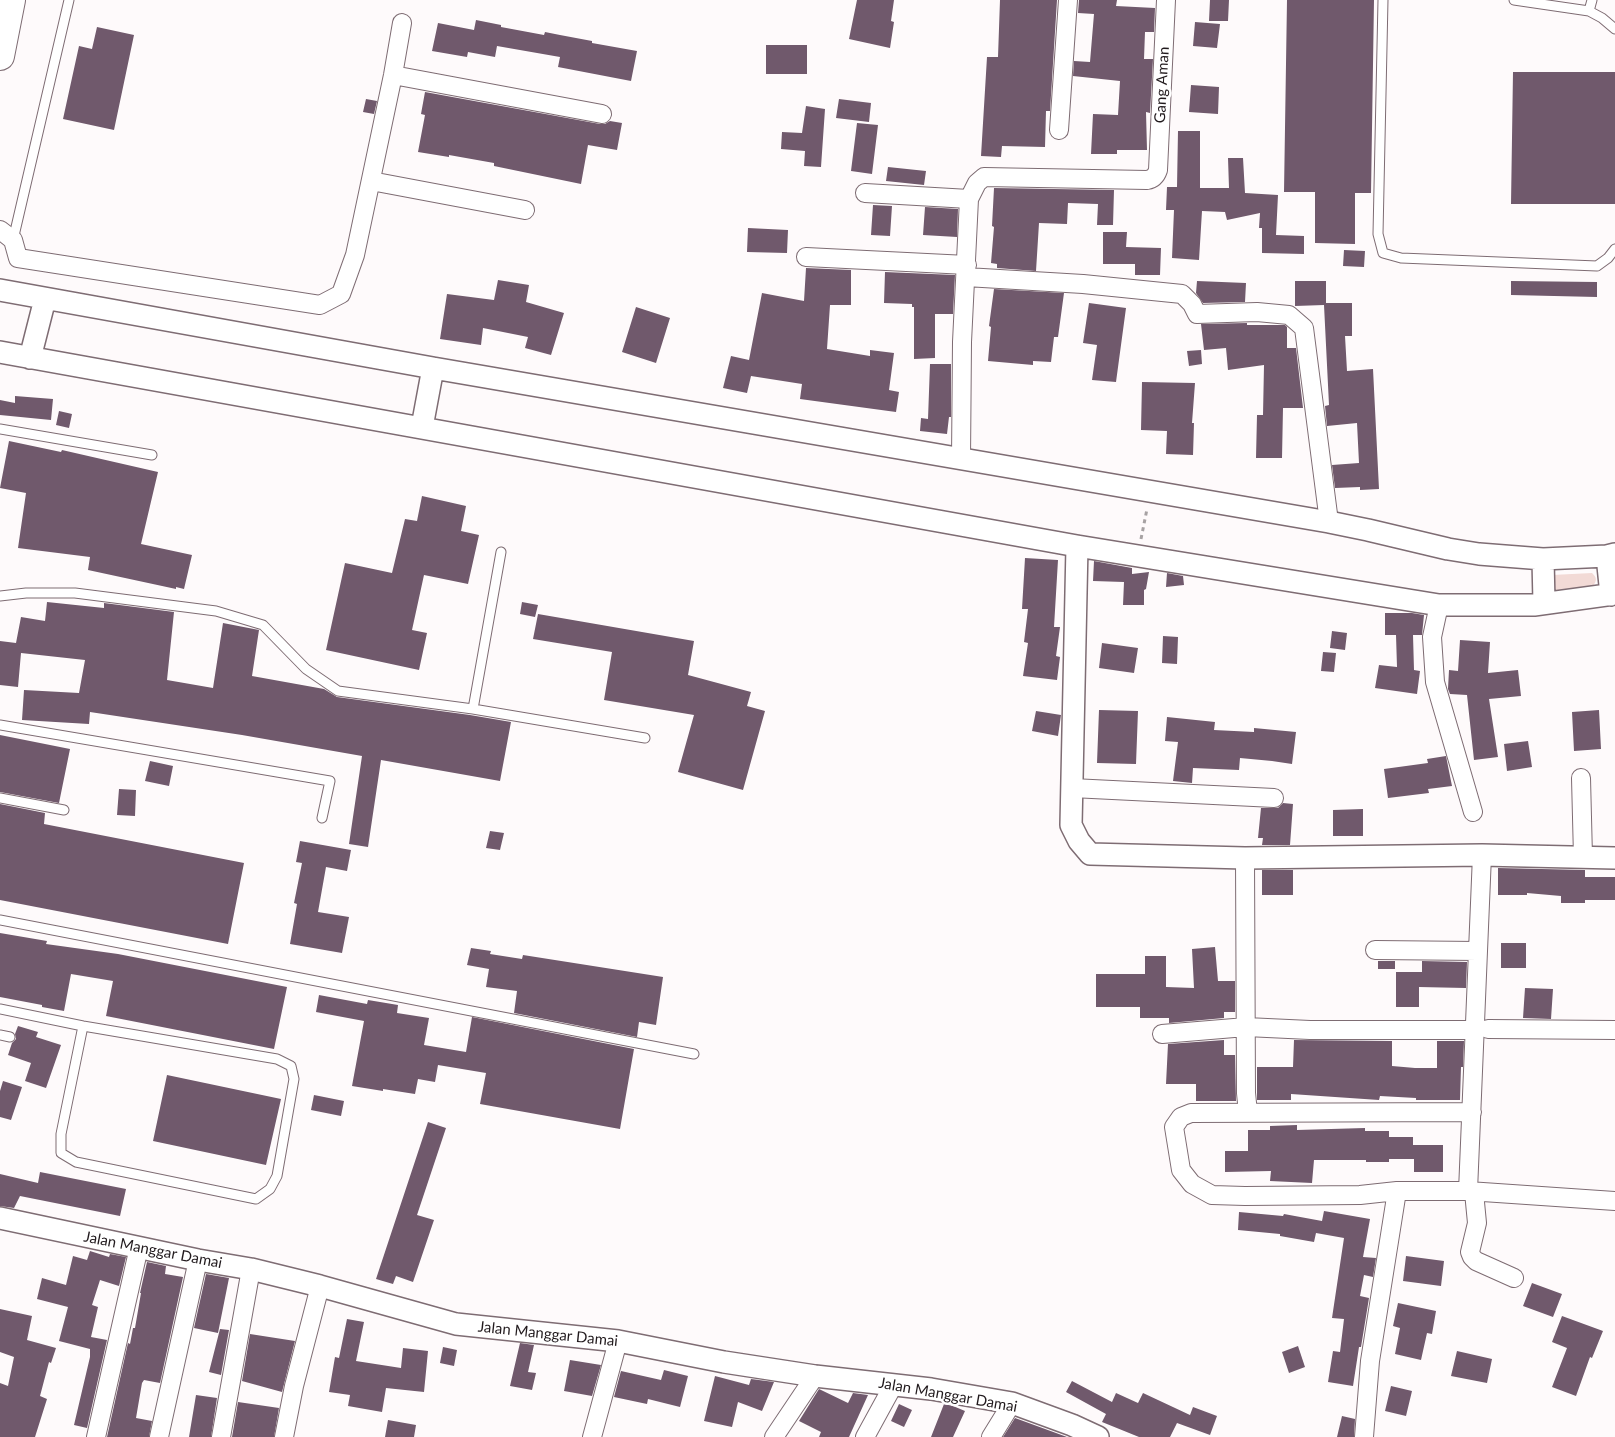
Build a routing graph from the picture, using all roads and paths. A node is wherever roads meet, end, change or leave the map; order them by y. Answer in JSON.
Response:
{"nodes":[{"id":1,"x":11,"y":0,"type":"edge"},
{"id":2,"x":69,"y":0,"type":"edge"},
{"id":3,"x":1068,"y":0,"type":"edge"},
{"id":4,"x":1166,"y":0,"type":"edge"},
{"id":5,"x":1383,"y":0,"type":"edge"},
{"id":6,"x":1514,"y":0,"type":"edge"},
{"id":7,"x":1592,"y":0,"type":"edge"},
{"id":8,"x":1589,"y":11,"type":"junction"},
{"id":9,"x":402,"y":23,"type":"dead end"},
{"id":10,"x":1615,"y":30,"type":"edge"},
{"id":11,"x":0,"y":56,"type":"edge"},
{"id":12,"x":393,"y":75,"type":"junction"},
{"id":13,"x":602,"y":114,"type":"dead end"},
{"id":14,"x":1059,"y":130,"type":"dead end"},
{"id":15,"x":371,"y":181,"type":"junction"},
{"id":16,"x":865,"y":193,"type":"dead end"},
{"id":17,"x":969,"y":198,"type":"junction"},
{"id":18,"x":525,"y":210,"type":"dead end"},
{"id":19,"x":6,"y":235,"type":"edge"},
{"id":20,"x":1615,"y":249,"type":"edge"},
{"id":21,"x":806,"y":256,"type":"dead end"},
{"id":22,"x":967,"y":271,"type":"junction"},
{"id":23,"x":0,"y":290,"type":"edge"},
{"id":24,"x":45,"y":299,"type":"junction"},
{"id":25,"x":0,"y":352,"type":"edge"},
{"id":26,"x":30,"y":358,"type":"junction"},
{"id":27,"x":433,"y":368,"type":"junction"},
{"id":28,"x":422,"y":428,"type":"junction"},
{"id":29,"x":0,"y":429,"type":"edge"},
{"id":30,"x":152,"y":455,"type":"dead end"},
{"id":31,"x":961,"y":459,"type":"junction"},
{"id":32,"x":1142,"y":489,"type":"junction"},
{"id":33,"x":1329,"y":522,"type":"junction"},
{"id":34,"x":1077,"y":546,"type":"junction"},
{"id":35,"x":501,"y":552,"type":"dead end"},
{"id":36,"x":1611,"y":555,"type":"edge"},
{"id":37,"x":1132,"y":556,"type":"junction"},
{"id":38,"x":1543,"y":559,"type":"junction"},
{"id":39,"x":1613,"y":594,"type":"edge"},
{"id":40,"x":0,"y":596,"type":"edge"},
{"id":41,"x":1544,"y":603,"type":"junction"},
{"id":42,"x":1439,"y":606,"type":"junction"},
{"id":43,"x":473,"y":709,"type":"junction"},
{"id":44,"x":0,"y":725,"type":"edge"},
{"id":45,"x":645,"y":738,"type":"dead end"},
{"id":46,"x":1580,"y":778,"type":"dead end"},
{"id":47,"x":1072,"y":788,"type":"junction"},
{"id":48,"x":0,"y":798,"type":"edge"},
{"id":49,"x":1274,"y":798,"type":"dead end"},
{"id":50,"x":64,"y":810,"type":"dead end"},
{"id":51,"x":1473,"y":812,"type":"dead end"},
{"id":52,"x":322,"y":818,"type":"dead end"},
{"id":53,"x":1482,"y":855,"type":"junction"},
{"id":54,"x":1583,"y":857,"type":"junction"},
{"id":55,"x":1245,"y":858,"type":"junction"},
{"id":56,"x":1615,"y":858,"type":"edge"},
{"id":57,"x":0,"y":920,"type":"edge"},
{"id":58,"x":1375,"y":950,"type":"dead end"},
{"id":59,"x":1478,"y":951,"type":"junction"},
{"id":60,"x":0,"y":1009,"type":"edge"},
{"id":61,"x":83,"y":1026,"type":"junction"},
{"id":62,"x":1246,"y":1027,"type":"junction"},
{"id":63,"x":1481,"y":1030,"type":"junction"},
{"id":64,"x":1615,"y":1030,"type":"edge"},
{"id":65,"x":1162,"y":1034,"type":"dead end"},
{"id":66,"x":0,"y":1035,"type":"edge"},
{"id":67,"x":10,"y":1037,"type":"dead end"},
{"id":68,"x":694,"y":1054,"type":"dead end"},
{"id":69,"x":1472,"y":1112,"type":"junction"},
{"id":70,"x":1248,"y":1113,"type":"junction"},
{"id":71,"x":1397,"y":1191,"type":"junction"},
{"id":72,"x":1478,"y":1193,"type":"junction"},
{"id":73,"x":1615,"y":1201,"type":"edge"},
{"id":74,"x":0,"y":1218,"type":"edge"},
{"id":75,"x":140,"y":1247,"type":"junction"},
{"id":76,"x":198,"y":1260,"type":"junction"},
{"id":77,"x":252,"y":1269,"type":"junction"},
{"id":78,"x":1514,"y":1278,"type":"dead end"},
{"id":79,"x":320,"y":1286,"type":"junction"},
{"id":80,"x":618,"y":1341,"type":"junction"},
{"id":81,"x":815,"y":1376,"type":"junction"},
{"id":82,"x":894,"y":1384,"type":"junction"},
{"id":83,"x":1012,"y":1403,"type":"junction"},
{"id":84,"x":1068,"y":1431,"type":"edge"},
{"id":85,"x":96,"y":1437,"type":"edge"},
{"id":86,"x":159,"y":1437,"type":"edge"},
{"id":87,"x":220,"y":1437,"type":"edge"},
{"id":88,"x":284,"y":1437,"type":"edge"},
{"id":89,"x":592,"y":1437,"type":"edge"},
{"id":90,"x":774,"y":1437,"type":"edge"},
{"id":91,"x":865,"y":1437,"type":"edge"},
{"id":92,"x":991,"y":1437,"type":"edge"},
{"id":93,"x":1098,"y":1437,"type":"edge"},
{"id":94,"x":1364,"y":1437,"type":"edge"}],
"edges":[{"from":1,"to":11,"type":"highway"},
{"from":2,"to":19,"type":"lane"},
{"from":3,"to":14,"type":"street"},
{"from":4,"to":17,"type":"street","name":"Gang Aman"},
{"from":5,"to":20,"type":"lane"},
{"from":6,"to":8,"type":"lane"},
{"from":7,"to":8,"type":"lane"},
{"from":8,"to":10,"type":"lane"},
{"from":9,"to":12,"type":"street"},
{"from":12,"to":13,"type":"street"},
{"from":12,"to":15,"type":"street"},
{"from":15,"to":18,"type":"street"},
{"from":15,"to":19,"type":"street"},
{"from":16,"to":17,"type":"street"},
{"from":17,"to":22,"type":"street"},
{"from":21,"to":22,"type":"street"},
{"from":22,"to":31,"type":"street"},
{"from":22,"to":33,"type":"street"},
{"from":23,"to":24,"type":"street"},
{"from":24,"to":26,"type":"street"},
{"from":24,"to":27,"type":"street"},
{"from":25,"to":26,"type":"street"},
{"from":26,"to":28,"type":"street"},
{"from":27,"to":28,"type":"street"},
{"from":27,"to":31,"type":"street"},
{"from":28,"to":34,"type":"street"},
{"from":29,"to":30,"type":"lane"},
{"from":31,"to":32,"type":"street"},
{"from":32,"to":33,"type":"street"},
{"from":32,"to":37,"type":"path"},
{"from":33,"to":38,"type":"street"},
{"from":34,"to":37,"type":"street"},
{"from":34,"to":47,"type":"street"},
{"from":35,"to":43,"type":"lane"},
{"from":36,"to":38,"type":"street"},
{"from":36,"to":39,"type":"street"},
{"from":37,"to":42,"type":"street"},
{"from":38,"to":41,"type":"street"},
{"from":39,"to":41,"type":"street"},
{"from":40,"to":43,"type":"lane"},
{"from":41,"to":42,"type":"street"},
{"from":42,"to":51,"type":"street"},
{"from":43,"to":45,"type":"lane"},
{"from":44,"to":52,"type":"lane"},
{"from":46,"to":54,"type":"street"},
{"from":47,"to":49,"type":"street"},
{"from":47,"to":55,"type":"street"},
{"from":48,"to":50,"type":"lane"},
{"from":53,"to":54,"type":"street"},
{"from":53,"to":55,"type":"street"},
{"from":53,"to":59,"type":"street"},
{"from":54,"to":56,"type":"street"},
{"from":55,"to":62,"type":"street"},
{"from":57,"to":68,"type":"lane"},
{"from":58,"to":59,"type":"street"},
{"from":59,"to":63,"type":"street"},
{"from":60,"to":61,"type":"lane"},
{"from":61,"to":61,"type":"lane"},
{"from":62,"to":63,"type":"street"},
{"from":62,"to":65,"type":"street"},
{"from":62,"to":70,"type":"street"},
{"from":63,"to":64,"type":"street"},
{"from":63,"to":69,"type":"street"},
{"from":66,"to":67,"type":"lane"},
{"from":69,"to":70,"type":"street"},
{"from":69,"to":72,"type":"street"},
{"from":70,"to":71,"type":"street"},
{"from":71,"to":72,"type":"street"},
{"from":71,"to":94,"type":"street"},
{"from":72,"to":73,"type":"street"},
{"from":72,"to":78,"type":"street"},
{"from":74,"to":75,"type":"street","name":"Jalan Manggar Damai"},
{"from":75,"to":76,"type":"street","name":"Jalan Manggar Damai"},
{"from":75,"to":85,"type":"street"},
{"from":76,"to":77,"type":"street","name":"Jalan Manggar Damai"},
{"from":76,"to":86,"type":"street"},
{"from":77,"to":79,"type":"street","name":"Jalan Manggar Damai"},
{"from":77,"to":87,"type":"street"},
{"from":79,"to":80,"type":"street","name":"Jalan Manggar Damai"},
{"from":79,"to":88,"type":"street"},
{"from":80,"to":81,"type":"street","name":"Jalan Manggar Damai"},
{"from":80,"to":89,"type":"street"},
{"from":81,"to":82,"type":"street","name":"Jalan Manggar Damai"},
{"from":81,"to":90,"type":"street"},
{"from":82,"to":83,"type":"street","name":"Jalan Manggar Damai"},
{"from":82,"to":91,"type":"street"},
{"from":83,"to":84,"type":"street","name":"Jalan Manggar Damai"},
{"from":83,"to":92,"type":"street"},
{"from":84,"to":93,"type":"street","name":"Jalan Manggar Damai"}]}
